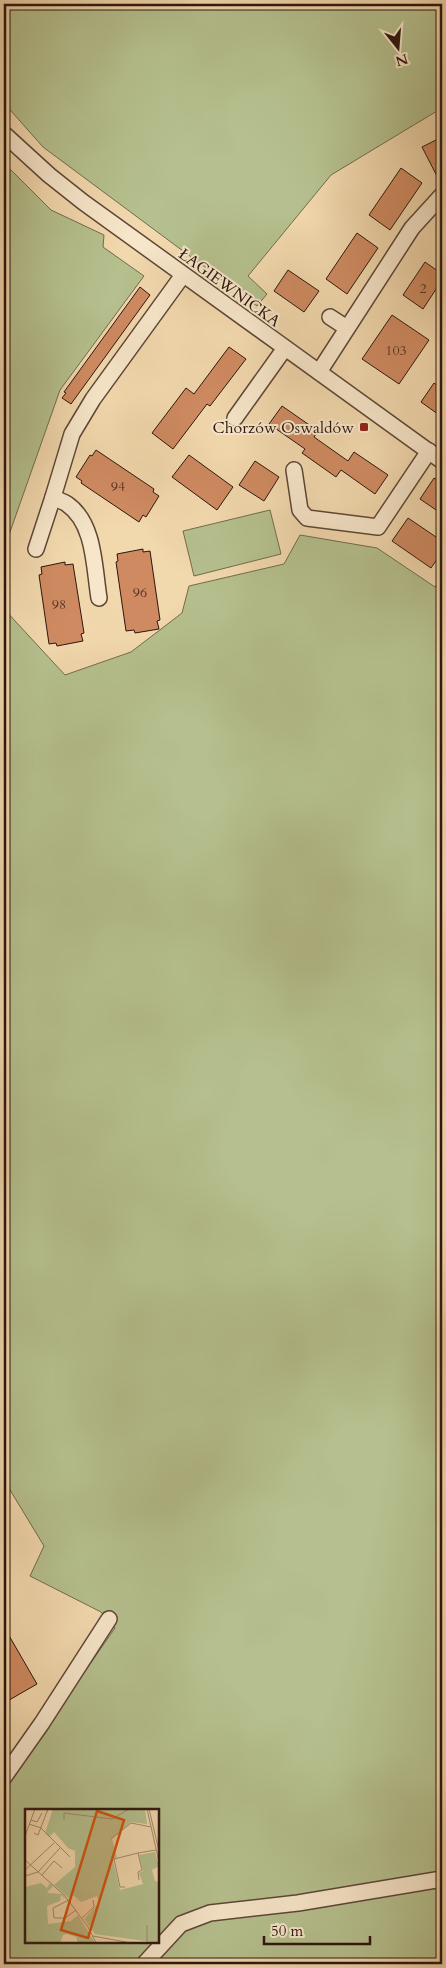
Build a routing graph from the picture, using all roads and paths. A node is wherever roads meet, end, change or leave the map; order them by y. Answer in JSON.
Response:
{"nodes":[{"id":1,"x":4,"y":134,"type":"edge"},
{"id":2,"x":442,"y":195,"type":"edge"},
{"id":3,"x":183,"y":275,"type":"junction"},
{"id":4,"x":330,"y":317,"type":"dead end"},
{"id":5,"x":347,"y":328,"type":"junction"},
{"id":6,"x":285,"y":348,"type":"junction"},
{"id":7,"x":319,"y":372,"type":"junction"},
{"id":8,"x":235,"y":418,"type":"dead end"},
{"id":9,"x":429,"y":451,"type":"junction"},
{"id":10,"x":442,"y":461,"type":"edge"},
{"id":11,"x":294,"y":470,"type":"dead end"},
{"id":12,"x":52,"y":497,"type":"junction"},
{"id":13,"x":36,"y":549,"type":"dead end"},
{"id":14,"x":99,"y":598,"type":"dead end"},
{"id":15,"x":109,"y":1619,"type":"dead end"},
{"id":16,"x":4,"y":1777,"type":"edge"},
{"id":17,"x":442,"y":1879,"type":"edge"},
{"id":18,"x":144,"y":1964,"type":"edge"}],
"edges":[{"from":1,"to":3,"type":"street","name":"ŁAGIEWNICKA"},
{"from":2,"to":5,"type":"street"},
{"from":3,"to":6,"type":"street","name":"ŁAGIEWNICKA"},
{"from":3,"to":12,"type":"street"},
{"from":4,"to":5,"type":"street"},
{"from":5,"to":7,"type":"street"},
{"from":6,"to":7,"type":"street","name":"ŁAGIEWNICKA"},
{"from":6,"to":8,"type":"street"},
{"from":7,"to":9,"type":"street","name":"ŁAGIEWNICKA"},
{"from":9,"to":10,"type":"street","name":"ŁAGIEWNICKA"},
{"from":9,"to":11,"type":"street"},
{"from":12,"to":13,"type":"street"},
{"from":12,"to":14,"type":"street"},
{"from":15,"to":16,"type":"street"},
{"from":17,"to":18,"type":"street"}]}
